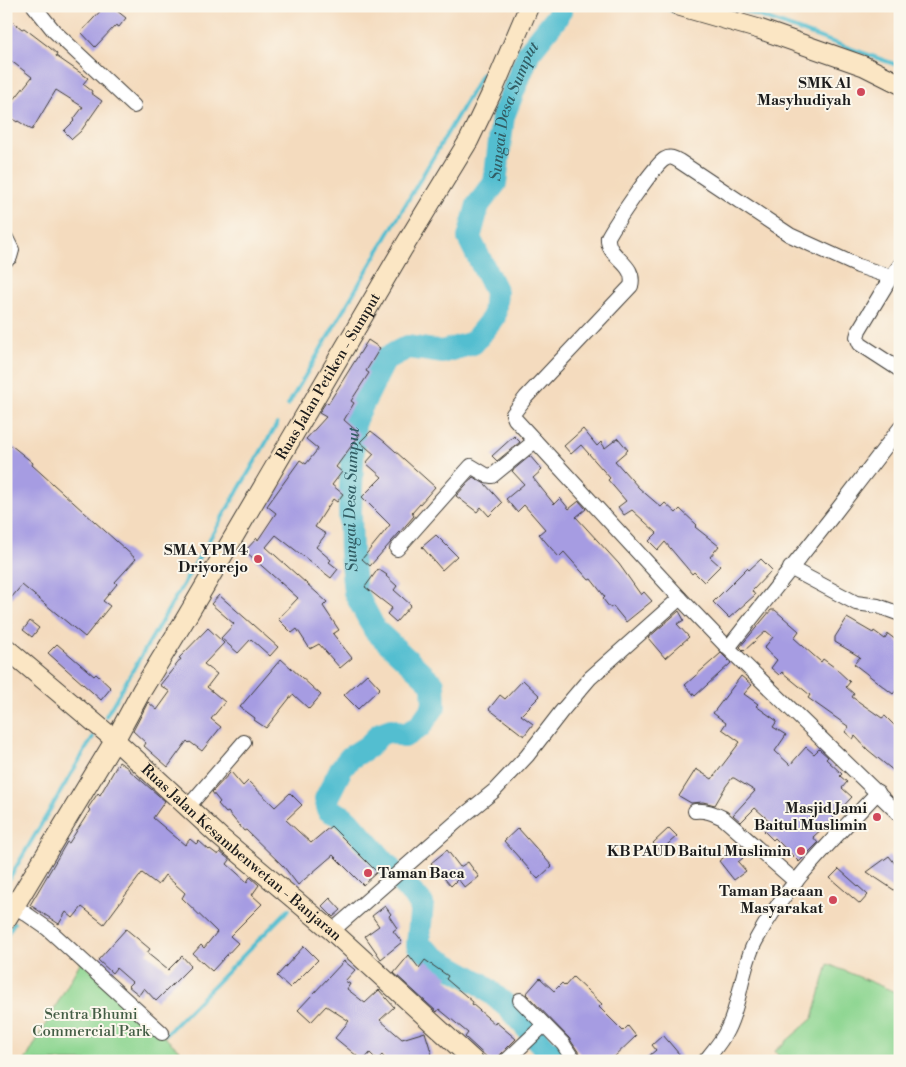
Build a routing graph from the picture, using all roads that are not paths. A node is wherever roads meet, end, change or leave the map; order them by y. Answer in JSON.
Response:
{"nodes":[{"id":1,"x":34,"y":6,"type":"edge"},
{"id":2,"x":529,"y":6,"type":"edge"},
{"id":3,"x":679,"y":6,"type":"edge"},
{"id":4,"x":900,"y":84,"type":"edge"},
{"id":5,"x":134,"y":106,"type":"dead end"},
{"id":6,"x":6,"y":238,"type":"edge"},
{"id":7,"x":6,"y":260,"type":"edge"},
{"id":8,"x":900,"y":265,"type":"edge"},
{"id":9,"x":892,"y":277,"type":"junction"},
{"id":10,"x":900,"y":370,"type":"edge"},
{"id":11,"x":900,"y":428,"type":"edge"},
{"id":12,"x":535,"y":441,"type":"junction"},
{"id":13,"x":397,"y":549,"type":"dead end"},
{"id":14,"x":790,"y":568,"type":"junction"},
{"id":15,"x":680,"y":598,"type":"junction"},
{"id":16,"x":900,"y":614,"type":"edge"},
{"id":17,"x":6,"y":648,"type":"edge"},
{"id":18,"x":728,"y":648,"type":"junction"},
{"id":19,"x":115,"y":740,"type":"junction"},
{"id":20,"x":244,"y":742,"type":"dead end"},
{"id":21,"x":878,"y":792,"type":"junction"},
{"id":22,"x":187,"y":808,"type":"junction"},
{"id":23,"x":694,"y":811,"type":"dead end"},
{"id":24,"x":900,"y":814,"type":"edge"},
{"id":25,"x":796,"y":882,"type":"junction"},
{"id":26,"x":10,"y":913,"type":"edge"},
{"id":27,"x":332,"y":932,"type":"junction"},
{"id":28,"x":520,"y":1000,"type":"dead end"},
{"id":29,"x":538,"y":1030,"type":"junction"},
{"id":30,"x":162,"y":1033,"type":"dead end"},
{"id":31,"x":474,"y":1061,"type":"edge"},
{"id":32,"x":506,"y":1061,"type":"edge"},
{"id":33,"x":574,"y":1061,"type":"edge"},
{"id":34,"x":705,"y":1061,"type":"edge"}],
"edges":[{"from":1,"to":5,"type":"street"},
{"from":2,"to":19,"type":"main road","name":"Ruas Jalan Petiken - Sumput"},
{"from":3,"to":4,"type":"main road"},
{"from":6,"to":7,"type":"street"},
{"from":8,"to":9,"type":"street"},
{"from":9,"to":10,"type":"street"},
{"from":9,"to":12,"type":"street"},
{"from":11,"to":14,"type":"street"},
{"from":12,"to":13,"type":"street"},
{"from":12,"to":15,"type":"street"},
{"from":14,"to":16,"type":"street"},
{"from":14,"to":18,"type":"street"},
{"from":15,"to":18,"type":"street"},
{"from":15,"to":27,"type":"street"},
{"from":17,"to":19,"type":"main road","name":"Ruas Jalan Kesambenwetan - Banjaran"},
{"from":18,"to":21,"type":"street"},
{"from":19,"to":22,"type":"main road","name":"Ruas Jalan Kesambenwetan - Banjaran"},
{"from":19,"to":26,"type":"main road","name":"Ruas Jalan Petiken - Sumput"},
{"from":20,"to":22,"type":"street"},
{"from":21,"to":24,"type":"street"},
{"from":21,"to":25,"type":"street"},
{"from":22,"to":27,"type":"main road","name":"Ruas Jalan Kesambenwetan - Banjaran"},
{"from":23,"to":25,"type":"street"},
{"from":25,"to":34,"type":"street"},
{"from":26,"to":30,"type":"street"},
{"from":27,"to":31,"type":"main road","name":"Ruas Jalan Kesambenwetan - Banjaran"},
{"from":28,"to":29,"type":"street"},
{"from":29,"to":32,"type":"street"},
{"from":29,"to":33,"type":"street"}]}
